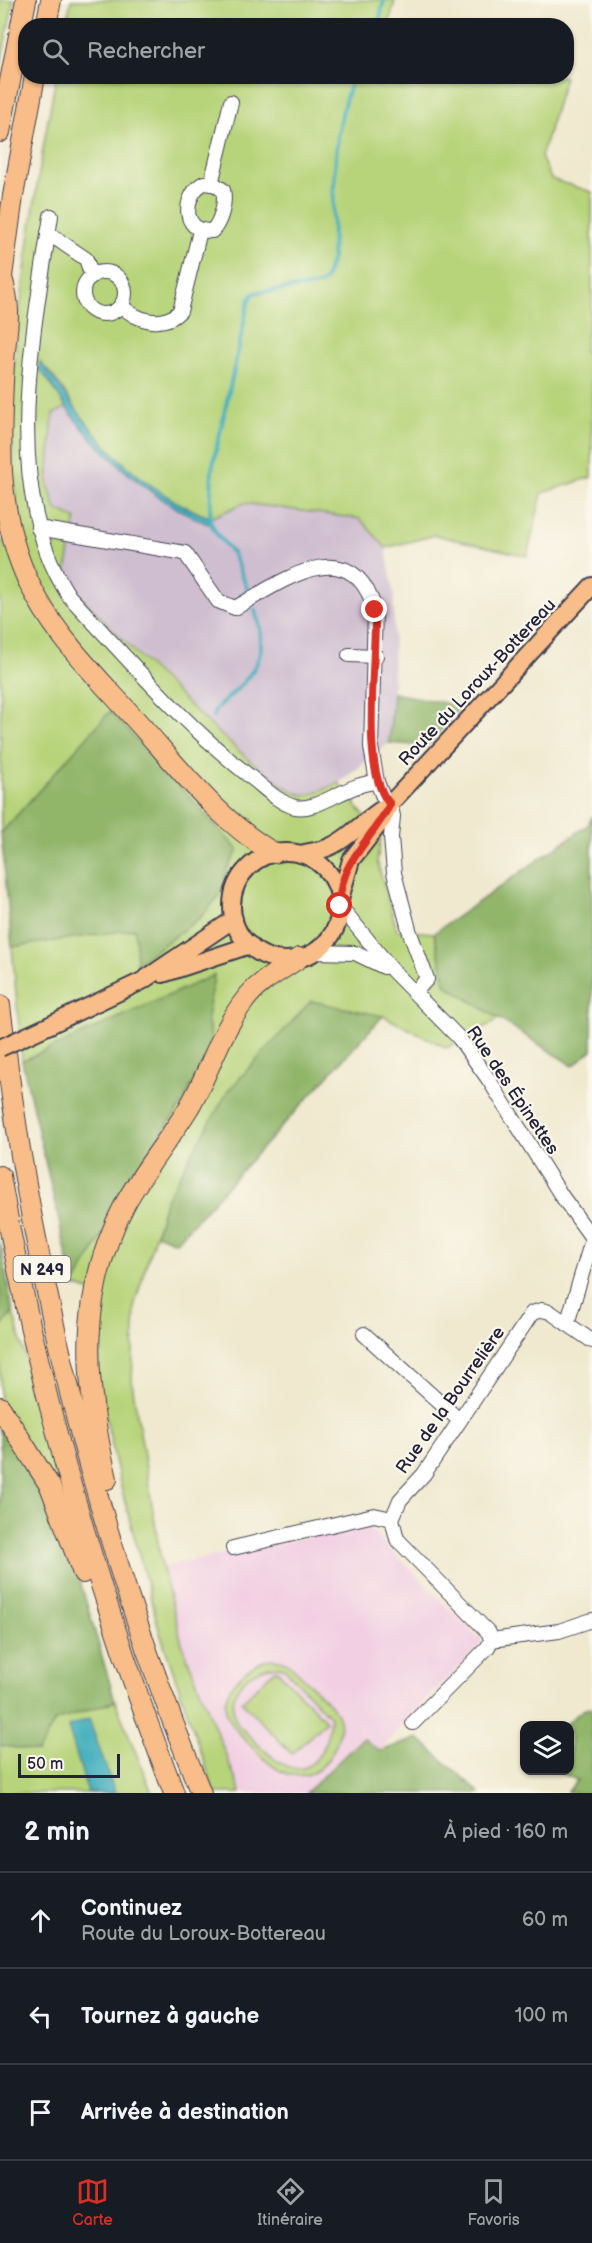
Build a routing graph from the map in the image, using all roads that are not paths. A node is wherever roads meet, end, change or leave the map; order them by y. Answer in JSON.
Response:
{"nodes":[{"id":1,"x":26,"y":0,"type":"edge"},
{"id":2,"x":51,"y":0,"type":"edge"},
{"id":3,"x":22,"y":18,"type":"edge"},
{"id":4,"x":48,"y":18,"type":"edge"},
{"id":5,"x":18,"y":41,"type":"edge"},
{"id":6,"x":34,"y":84,"type":"edge"},
{"id":7,"x":231,"y":102,"type":"dead end"},
{"id":8,"x":0,"y":132,"type":"edge"},
{"id":9,"x":211,"y":184,"type":"junction"},
{"id":10,"x":51,"y":216,"type":"dead end"},
{"id":11,"x":200,"y":231,"type":"junction"},
{"id":12,"x":48,"y":233,"type":"junction"},
{"id":13,"x":92,"y":276,"type":"junction"},
{"id":14,"x":1,"y":286,"type":"edge"},
{"id":15,"x":121,"y":305,"type":"junction"},
{"id":16,"x":38,"y":528,"type":"junction"},
{"id":17,"x":592,"y":586,"type":"edge"},
{"id":18,"x":349,"y":655,"type":"dead end"},
{"id":19,"x":375,"y":656,"type":"junction"},
{"id":20,"x":376,"y":782,"type":"junction"},
{"id":21,"x":390,"y":804,"type":"junction"},
{"id":22,"x":274,"y":853,"type":"junction"},
{"id":23,"x":301,"y":854,"type":"junction"},
{"id":24,"x":340,"y":902,"type":"junction"},
{"id":25,"x":234,"y":919,"type":"junction"},
{"id":26,"x":249,"y":945,"type":"junction"},
{"id":27,"x":307,"y":955,"type":"junction"},
{"id":28,"x":393,"y":971,"type":"junction"},
{"id":29,"x":142,"y":981,"type":"junction"},
{"id":30,"x":416,"y":992,"type":"junction"},
{"id":31,"x":0,"y":1005,"type":"edge"},
{"id":32,"x":0,"y":1048,"type":"edge"},
{"id":33,"x":0,"y":1176,"type":"edge"},
{"id":34,"x":592,"y":1239,"type":"edge"},
{"id":35,"x":567,"y":1323,"type":"junction"},
{"id":36,"x":364,"y":1334,"type":"dead end"},
{"id":37,"x":592,"y":1341,"type":"edge"},
{"id":38,"x":0,"y":1407,"type":"edge"},
{"id":39,"x":459,"y":1419,"type":"junction"},
{"id":40,"x":392,"y":1519,"type":"junction"},
{"id":41,"x":108,"y":1528,"type":"junction"},
{"id":42,"x":233,"y":1548,"type":"dead end"},
{"id":43,"x":592,"y":1620,"type":"edge"},
{"id":44,"x":491,"y":1640,"type":"junction"},
{"id":45,"x":119,"y":1647,"type":"junction"},
{"id":46,"x":412,"y":1723,"type":"dead end"},
{"id":47,"x":174,"y":1793,"type":"edge"},
{"id":48,"x":201,"y":1793,"type":"edge"}],
"edges":[{"from":1,"to":3,"type":"highway"},
{"from":2,"to":4,"type":"highway"},
{"from":5,"to":8,"type":"highway"},
{"from":6,"to":14,"type":"highway"},
{"from":7,"to":9,"type":"street"},
{"from":9,"to":11,"type":"street"},
{"from":9,"to":11,"type":"street"},
{"from":10,"to":12,"type":"street"},
{"from":11,"to":15,"type":"street"},
{"from":12,"to":13,"type":"street"},
{"from":12,"to":16,"type":"street"},
{"from":13,"to":15,"type":"street"},
{"from":13,"to":15,"type":"street"},
{"from":14,"to":22,"type":"highway"},
{"from":16,"to":19,"type":"street"},
{"from":16,"to":20,"type":"street"},
{"from":17,"to":21,"type":"main road","name":"Route du Loroux-Bottereau"},
{"from":18,"to":19,"type":"street"},
{"from":19,"to":20,"type":"street"},
{"from":20,"to":21,"type":"street"},
{"from":21,"to":23,"type":"main road","name":"Route du Loroux-Bottereau"},
{"from":21,"to":24,"type":"main road","name":"Route du Loroux-Bottereau"},
{"from":21,"to":30,"type":"street"},
{"from":22,"to":23,"type":"main road"},
{"from":22,"to":25,"type":"main road"},
{"from":23,"to":24,"type":"main road"},
{"from":24,"to":27,"type":"main road"},
{"from":24,"to":28,"type":"street","name":"Rue des Épinettes"},
{"from":25,"to":26,"type":"main road"},
{"from":25,"to":29,"type":"main road"},
{"from":26,"to":27,"type":"main road"},
{"from":26,"to":29,"type":"main road"},
{"from":27,"to":28,"type":"street","name":"Rue des Épinettes"},
{"from":27,"to":41,"type":"highway"},
{"from":28,"to":30,"type":"street","name":"Rue des Épinettes"},
{"from":29,"to":32,"type":"main road","bridge":true},
{"from":30,"to":34,"type":"street","name":"Rue des Épinettes"},
{"from":31,"to":41,"type":"highway","number":"N 249"},
{"from":33,"to":45,"type":"highway","number":"N 249"},
{"from":34,"to":35,"type":"street"},
{"from":35,"to":37,"type":"street","name":"Rue de la Bourrelière"},
{"from":35,"to":39,"type":"street","name":"Rue de la Bourrelière"},
{"from":36,"to":39,"type":"street"},
{"from":38,"to":45,"type":"highway"},
{"from":39,"to":40,"type":"street","name":"Rue de la Bourrelière"},
{"from":40,"to":42,"type":"street"},
{"from":40,"to":44,"type":"street"},
{"from":41,"to":48,"type":"highway","number":"N 249"},
{"from":43,"to":44,"type":"street"},
{"from":44,"to":46,"type":"street"},
{"from":45,"to":47,"type":"highway","number":"N 249"}]}
